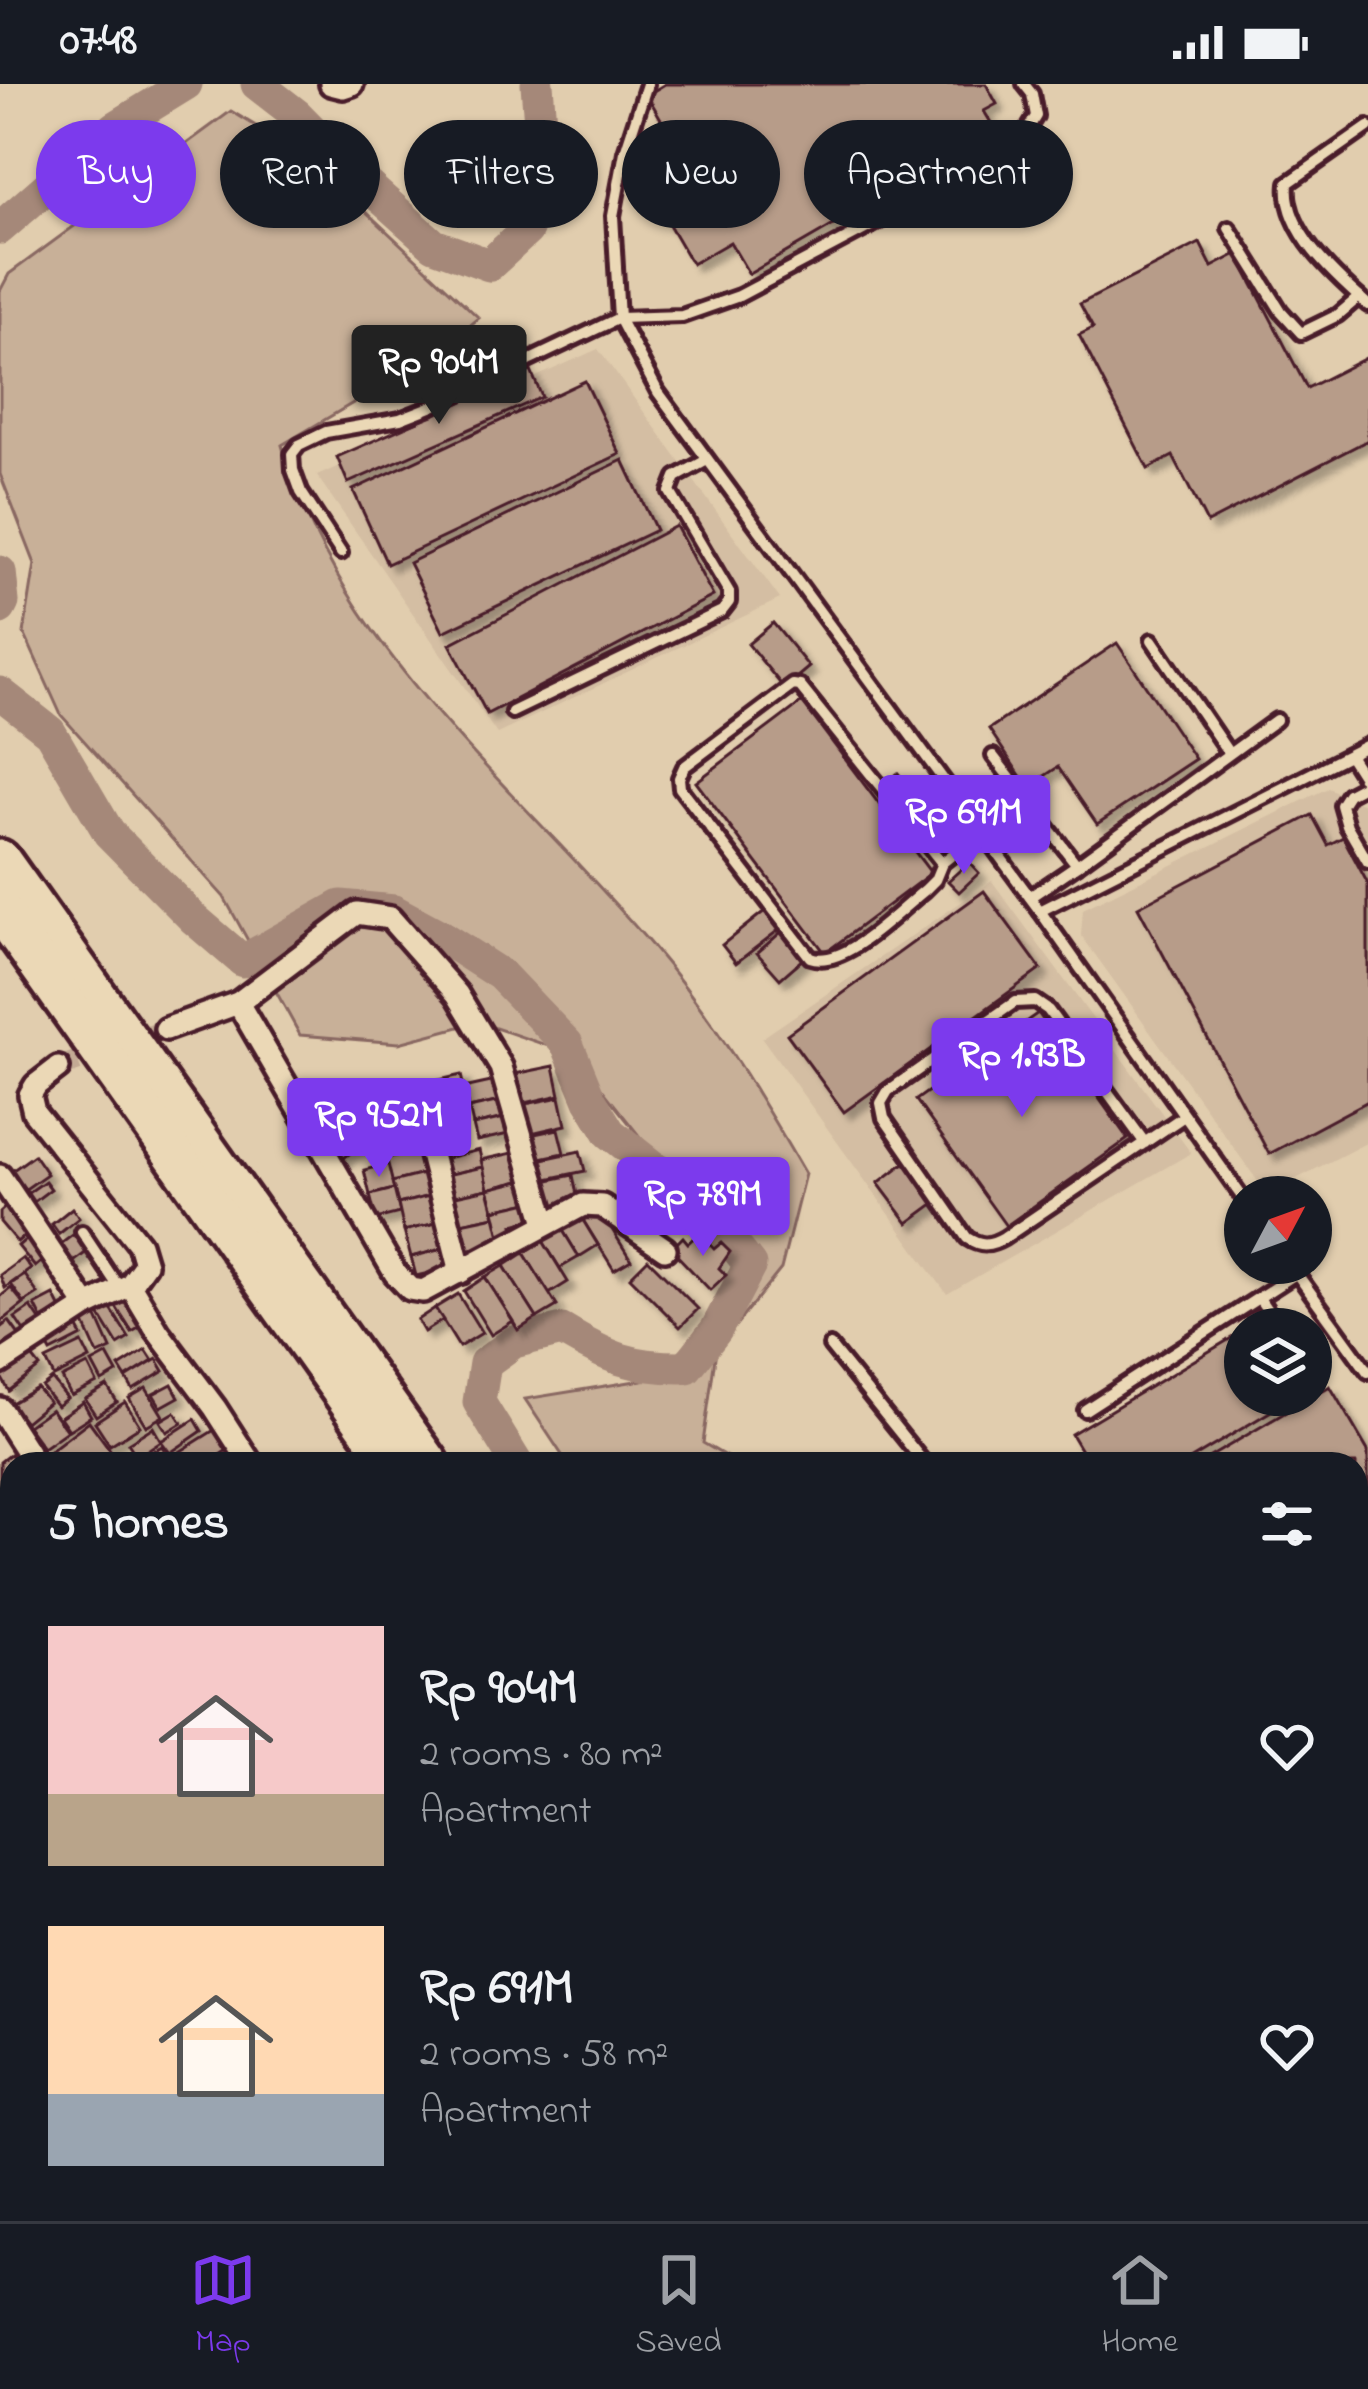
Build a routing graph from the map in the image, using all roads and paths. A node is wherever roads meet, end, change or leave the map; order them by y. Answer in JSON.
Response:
{"nodes":[{"id":1,"x":332,"y":84,"type":"edge"},
{"id":2,"x":352,"y":84,"type":"edge"},
{"id":3,"x":647,"y":84,"type":"edge"},
{"id":4,"x":1024,"y":84,"type":"edge"},
{"id":5,"x":1368,"y":128,"type":"edge"},
{"id":6,"x":1229,"y":228,"type":"dead end"},
{"id":7,"x":1364,"y":301,"type":"edge"},
{"id":8,"x":619,"y":318,"type":"junction"},
{"id":9,"x":707,"y":460,"type":"junction"},
{"id":10,"x":341,"y":553,"type":"dead end"},
{"id":11,"x":1152,"y":640,"type":"dead end"},
{"id":12,"x":512,"y":712,"type":"dead end"},
{"id":13,"x":1276,"y":720,"type":"dead end"},
{"id":14,"x":1368,"y":745,"type":"edge"},
{"id":15,"x":1228,"y":752,"type":"junction"},
{"id":16,"x":1348,"y":755,"type":"junction"},
{"id":17,"x":993,"y":756,"type":"dead end"},
{"id":18,"x":1368,"y":785,"type":"edge"},
{"id":19,"x":982,"y":831,"type":"junction"},
{"id":20,"x":0,"y":860,"type":"edge"},
{"id":21,"x":1368,"y":862,"type":"edge"},
{"id":22,"x":943,"y":863,"type":"junction"},
{"id":23,"x":1077,"y":865,"type":"junction"},
{"id":24,"x":1030,"y":897,"type":"junction"},
{"id":25,"x":0,"y":910,"type":"edge"},
{"id":26,"x":1040,"y":910,"type":"junction"},
{"id":27,"x":238,"y":1004,"type":"junction"},
{"id":28,"x":166,"y":1029,"type":"tunnel mouth"},
{"id":29,"x":58,"y":1068,"type":"dead end"},
{"id":30,"x":418,"y":1104,"type":"dead end"},
{"id":31,"x":1184,"y":1116,"type":"junction"},
{"id":32,"x":1145,"y":1142,"type":"junction"},
{"id":33,"x":0,"y":1176,"type":"edge"},
{"id":34,"x":1227,"y":1176,"type":"edge"},
{"id":35,"x":546,"y":1223,"type":"junction"},
{"id":36,"x":82,"y":1232,"type":"dead end"},
{"id":37,"x":665,"y":1250,"type":"dead end"},
{"id":38,"x":461,"y":1272,"type":"junction"},
{"id":39,"x":1275,"y":1284,"type":"edge"},
{"id":40,"x":1305,"y":1284,"type":"edge"},
{"id":41,"x":125,"y":1287,"type":"junction"},
{"id":42,"x":1259,"y":1298,"type":"junction"},
{"id":43,"x":86,"y":1306,"type":"junction"},
{"id":44,"x":1266,"y":1308,"type":"edge"},
{"id":45,"x":830,"y":1346,"type":"dead end"},
{"id":46,"x":0,"y":1363,"type":"edge"},
{"id":47,"x":1368,"y":1372,"type":"edge"},
{"id":48,"x":1085,"y":1410,"type":"dead end"},
{"id":49,"x":4,"y":1425,"type":"edge"},
{"id":50,"x":25,"y":1452,"type":"edge"},
{"id":51,"x":244,"y":1452,"type":"edge"},
{"id":52,"x":385,"y":1452,"type":"edge"},
{"id":53,"x":420,"y":1452,"type":"edge"},
{"id":54,"x":915,"y":1452,"type":"edge"}],
"edges":[{"from":1,"to":2,"type":"street"},
{"from":3,"to":8,"type":"lane"},
{"from":4,"to":8,"type":"lane"},
{"from":5,"to":7,"type":"lane"},
{"from":6,"to":7,"type":"lane"},
{"from":8,"to":9,"type":"lane"},
{"from":8,"to":10,"type":"lane"},
{"from":9,"to":12,"type":"lane"},
{"from":9,"to":19,"type":"lane"},
{"from":11,"to":15,"type":"lane"},
{"from":13,"to":15,"type":"lane"},
{"from":14,"to":16,"type":"lane"},
{"from":15,"to":23,"type":"lane"},
{"from":16,"to":18,"type":"lane"},
{"from":16,"to":26,"type":"lane"},
{"from":17,"to":23,"type":"lane"},
{"from":18,"to":21,"type":"lane"},
{"from":19,"to":22,"type":"lane"},
{"from":19,"to":24,"type":"lane"},
{"from":20,"to":53,"type":"highway"},
{"from":22,"to":22,"type":"lane"},
{"from":23,"to":24,"type":"lane"},
{"from":24,"to":26,"type":"lane"},
{"from":25,"to":52,"type":"highway"},
{"from":26,"to":31,"type":"lane"},
{"from":27,"to":28,"type":"street"},
{"from":27,"to":35,"type":"street"},
{"from":27,"to":38,"type":"street"},
{"from":29,"to":41,"type":"street"},
{"from":30,"to":38,"type":"street"},
{"from":31,"to":32,"type":"lane"},
{"from":31,"to":34,"type":"lane"},
{"from":32,"to":32,"type":"lane"},
{"from":33,"to":43,"type":"street"},
{"from":35,"to":37,"type":"street"},
{"from":35,"to":38,"type":"street"},
{"from":36,"to":41,"type":"lane"},
{"from":39,"to":42,"type":"lane"},
{"from":40,"to":47,"type":"lane"},
{"from":41,"to":43,"type":"street"},
{"from":41,"to":51,"type":"street"},
{"from":42,"to":44,"type":"lane"},
{"from":42,"to":48,"type":"lane"},
{"from":43,"to":46,"type":"street"},
{"from":45,"to":54,"type":"lane"},
{"from":49,"to":50,"type":"street"}]}
